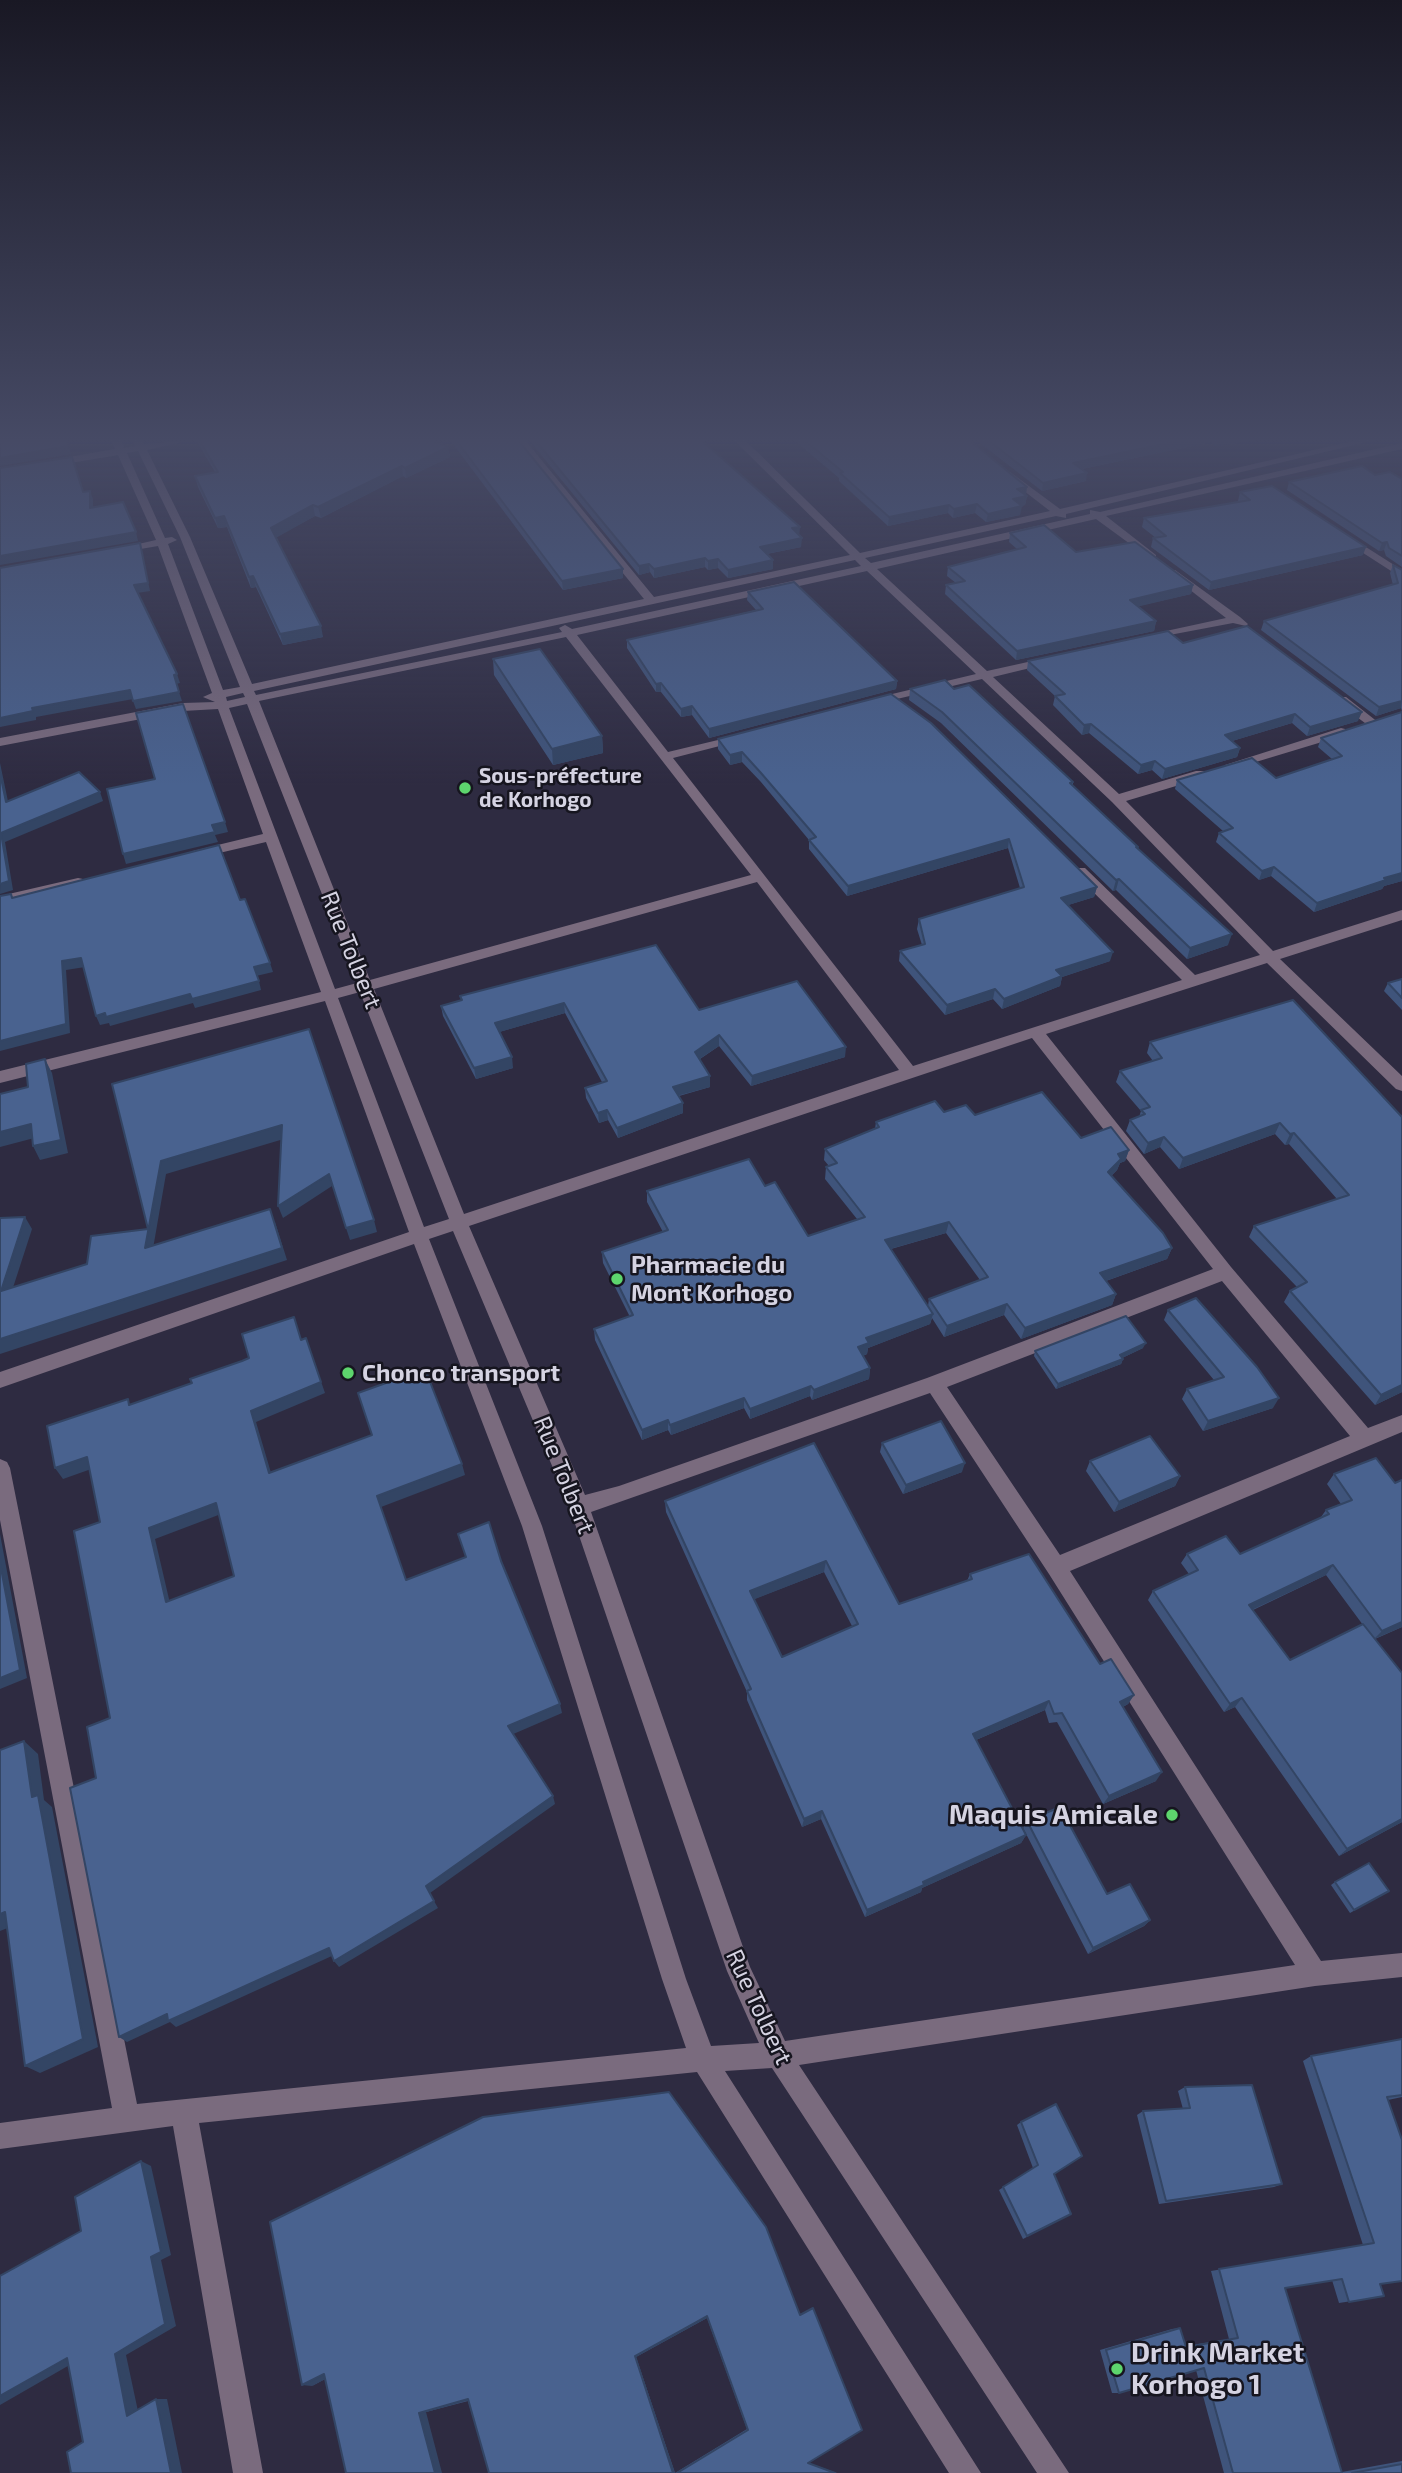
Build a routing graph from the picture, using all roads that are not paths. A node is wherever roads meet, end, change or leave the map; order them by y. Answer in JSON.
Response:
{"nodes":[{"id":1,"x":167,"y":555,"type":"edge"},
{"id":2,"x":193,"y":555,"type":"edge"},
{"id":3,"x":614,"y":555,"type":"edge"},
{"id":4,"x":854,"y":555,"type":"edge"},
{"id":5,"x":856,"y":555,"type":"edge"},
{"id":6,"x":919,"y":555,"type":"edge"},
{"id":7,"x":1151,"y":555,"type":"edge"},
{"id":8,"x":1372,"y":555,"type":"edge"},
{"id":9,"x":869,"y":566,"type":"junction"},
{"id":10,"x":1402,"y":575,"type":"edge"},
{"id":11,"x":650,"y":600,"type":"junction"},
{"id":12,"x":1236,"y":619,"type":"junction"},
{"id":13,"x":559,"y":621,"type":"junction"},
{"id":14,"x":570,"y":634,"type":"junction"},
{"id":15,"x":1257,"y":635,"type":"edge"},
{"id":16,"x":1129,"y":642,"type":"edge"},
{"id":17,"x":1063,"y":656,"type":"edge"},
{"id":18,"x":984,"y":673,"type":"junction"},
{"id":19,"x":1331,"y":691,"type":"edge"},
{"id":20,"x":249,"y":693,"type":"junction"},
{"id":21,"x":892,"y":697,"type":"junction"},
{"id":22,"x":222,"y":699,"type":"junction"},
{"id":23,"x":852,"y":708,"type":"edge"},
{"id":24,"x":914,"y":713,"type":"edge"},
{"id":25,"x":759,"y":732,"type":"edge"},
{"id":26,"x":0,"y":742,"type":"edge"},
{"id":27,"x":666,"y":756,"type":"junction"},
{"id":28,"x":1117,"y":799,"type":"junction"},
{"id":29,"x":272,"y":836,"type":"junction"},
{"id":30,"x":177,"y":859,"type":"edge"},
{"id":31,"x":1073,"y":864,"type":"edge"},
{"id":32,"x":760,"y":877,"type":"junction"},
{"id":33,"x":95,"y":878,"type":"edge"},
{"id":34,"x":0,"y":900,"type":"edge"},
{"id":35,"x":1402,"y":915,"type":"edge"},
{"id":36,"x":1270,"y":957,"type":"junction"},
{"id":37,"x":1192,"y":981,"type":"junction"},
{"id":38,"x":366,"y":986,"type":"junction"},
{"id":39,"x":330,"y":994,"type":"junction"},
{"id":40,"x":1035,"y":1031,"type":"junction"},
{"id":41,"x":908,"y":1071,"type":"junction"},
{"id":42,"x":0,"y":1077,"type":"edge"},
{"id":43,"x":1402,"y":1085,"type":"edge"},
{"id":44,"x":458,"y":1221,"type":"junction"},
{"id":45,"x":418,"y":1233,"type":"junction"},
{"id":46,"x":1225,"y":1272,"type":"junction"},
{"id":47,"x":0,"y":1380,"type":"edge"},
{"id":48,"x":934,"y":1384,"type":"junction"},
{"id":49,"x":1402,"y":1423,"type":"edge"},
{"id":50,"x":1364,"y":1438,"type":"junction"},
{"id":51,"x":0,"y":1468,"type":"edge"},
{"id":52,"x":579,"y":1506,"type":"junction"},
{"id":53,"x":1056,"y":1567,"type":"junction"},
{"id":54,"x":1402,"y":1965,"type":"edge"},
{"id":55,"x":1315,"y":1974,"type":"junction"},
{"id":56,"x":778,"y":2055,"type":"junction"},
{"id":57,"x":703,"y":2059,"type":"junction"},
{"id":58,"x":184,"y":2111,"type":"junction"},
{"id":59,"x":127,"y":2119,"type":"junction"},
{"id":60,"x":0,"y":2136,"type":"edge"},
{"id":61,"x":248,"y":2473,"type":"edge"},
{"id":62,"x":966,"y":2473,"type":"edge"},
{"id":63,"x":1054,"y":2473,"type":"edge"}],
"edges":[{"from":1,"to":22,"type":"street","name":"Rue Tolbert"},
{"from":2,"to":20,"type":"street","name":"Rue Tolbert"},
{"from":3,"to":11,"type":"street"},
{"from":4,"to":11,"type":"street"},
{"from":5,"to":9,"type":"street"},
{"from":6,"to":9,"type":"street"},
{"from":7,"to":12,"type":"street"},
{"from":8,"to":10,"type":"street"},
{"from":9,"to":14,"type":"street"},
{"from":9,"to":18,"type":"street"},
{"from":11,"to":13,"type":"street"},
{"from":12,"to":15,"type":"street"},
{"from":12,"to":16,"type":"street"},
{"from":13,"to":14,"type":"street"},
{"from":13,"to":20,"type":"street"},
{"from":14,"to":20,"type":"street"},
{"from":14,"to":27,"type":"street"},
{"from":17,"to":18,"type":"street"},
{"from":18,"to":21,"type":"street"},
{"from":18,"to":28,"type":"street"},
{"from":19,"to":28,"type":"street"},
{"from":20,"to":22,"type":"street"},
{"from":20,"to":38,"type":"street","name":"Rue Tolbert"},
{"from":21,"to":23,"type":"street"},
{"from":21,"to":24,"type":"street"},
{"from":22,"to":26,"type":"street"},
{"from":22,"to":29,"type":"street","name":"Rue Tolbert"},
{"from":25,"to":27,"type":"street"},
{"from":27,"to":32,"type":"street"},
{"from":28,"to":36,"type":"street"},
{"from":29,"to":30,"type":"street"},
{"from":29,"to":39,"type":"street","name":"Rue Tolbert"},
{"from":31,"to":37,"type":"street"},
{"from":32,"to":38,"type":"street"},
{"from":32,"to":41,"type":"street"},
{"from":33,"to":34,"type":"street"},
{"from":35,"to":36,"type":"street"},
{"from":36,"to":37,"type":"street"},
{"from":36,"to":43,"type":"street"},
{"from":37,"to":40,"type":"street"},
{"from":38,"to":39,"type":"street"},
{"from":38,"to":44,"type":"street","name":"Rue Tolbert"},
{"from":39,"to":42,"type":"street"},
{"from":39,"to":45,"type":"street","name":"Rue Tolbert"},
{"from":40,"to":41,"type":"street"},
{"from":40,"to":46,"type":"street"},
{"from":41,"to":44,"type":"street"},
{"from":44,"to":45,"type":"street"},
{"from":44,"to":52,"type":"street","name":"Rue Tolbert"},
{"from":45,"to":47,"type":"street"},
{"from":45,"to":57,"type":"street","name":"Rue Tolbert"},
{"from":46,"to":48,"type":"street"},
{"from":46,"to":50,"type":"street"},
{"from":48,"to":52,"type":"street"},
{"from":48,"to":53,"type":"street"},
{"from":49,"to":50,"type":"street"},
{"from":50,"to":53,"type":"street"},
{"from":51,"to":59,"type":"street"},
{"from":52,"to":56,"type":"street","name":"Rue Tolbert"},
{"from":53,"to":55,"type":"street"},
{"from":54,"to":55,"type":"street"},
{"from":55,"to":56,"type":"street"},
{"from":56,"to":57,"type":"street"},
{"from":56,"to":63,"type":"street","name":"Rue Tolbert"},
{"from":57,"to":58,"type":"street"},
{"from":57,"to":62,"type":"street","name":"Rue Tolbert"},
{"from":58,"to":59,"type":"street"},
{"from":58,"to":61,"type":"street"},
{"from":59,"to":60,"type":"street"}]}
